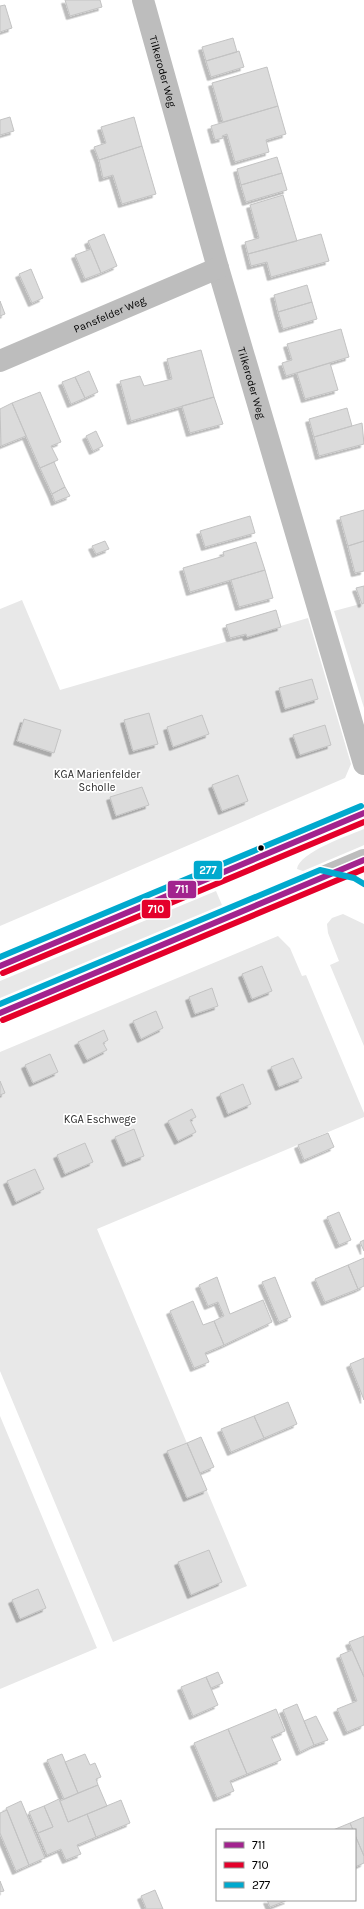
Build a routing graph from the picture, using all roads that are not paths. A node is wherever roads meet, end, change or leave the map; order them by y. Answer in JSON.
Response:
{"nodes":[{"id":1,"x":143,"y":0,"type":"edge"},
{"id":2,"x":218,"y":268,"type":"junction"},
{"id":3,"x":0,"y":361,"type":"edge"},
{"id":4,"x":364,"y":764,"type":"edge"},
{"id":5,"x":364,"y":813,"type":"edge"},
{"id":6,"x":364,"y":860,"type":"edge"},
{"id":7,"x":0,"y":966,"type":"edge"},
{"id":8,"x":0,"y":1013,"type":"edge"}],
"edges":[{"from":1,"to":2,"type":"street","name":"Tilkeroder Weg"},
{"from":2,"to":3,"type":"street","name":"Pansfelder Weg"},
{"from":2,"to":4,"type":"street","name":"Tilkeroder Weg"},
{"from":5,"to":7,"type":"street"},
{"from":6,"to":8,"type":"street"}]}
